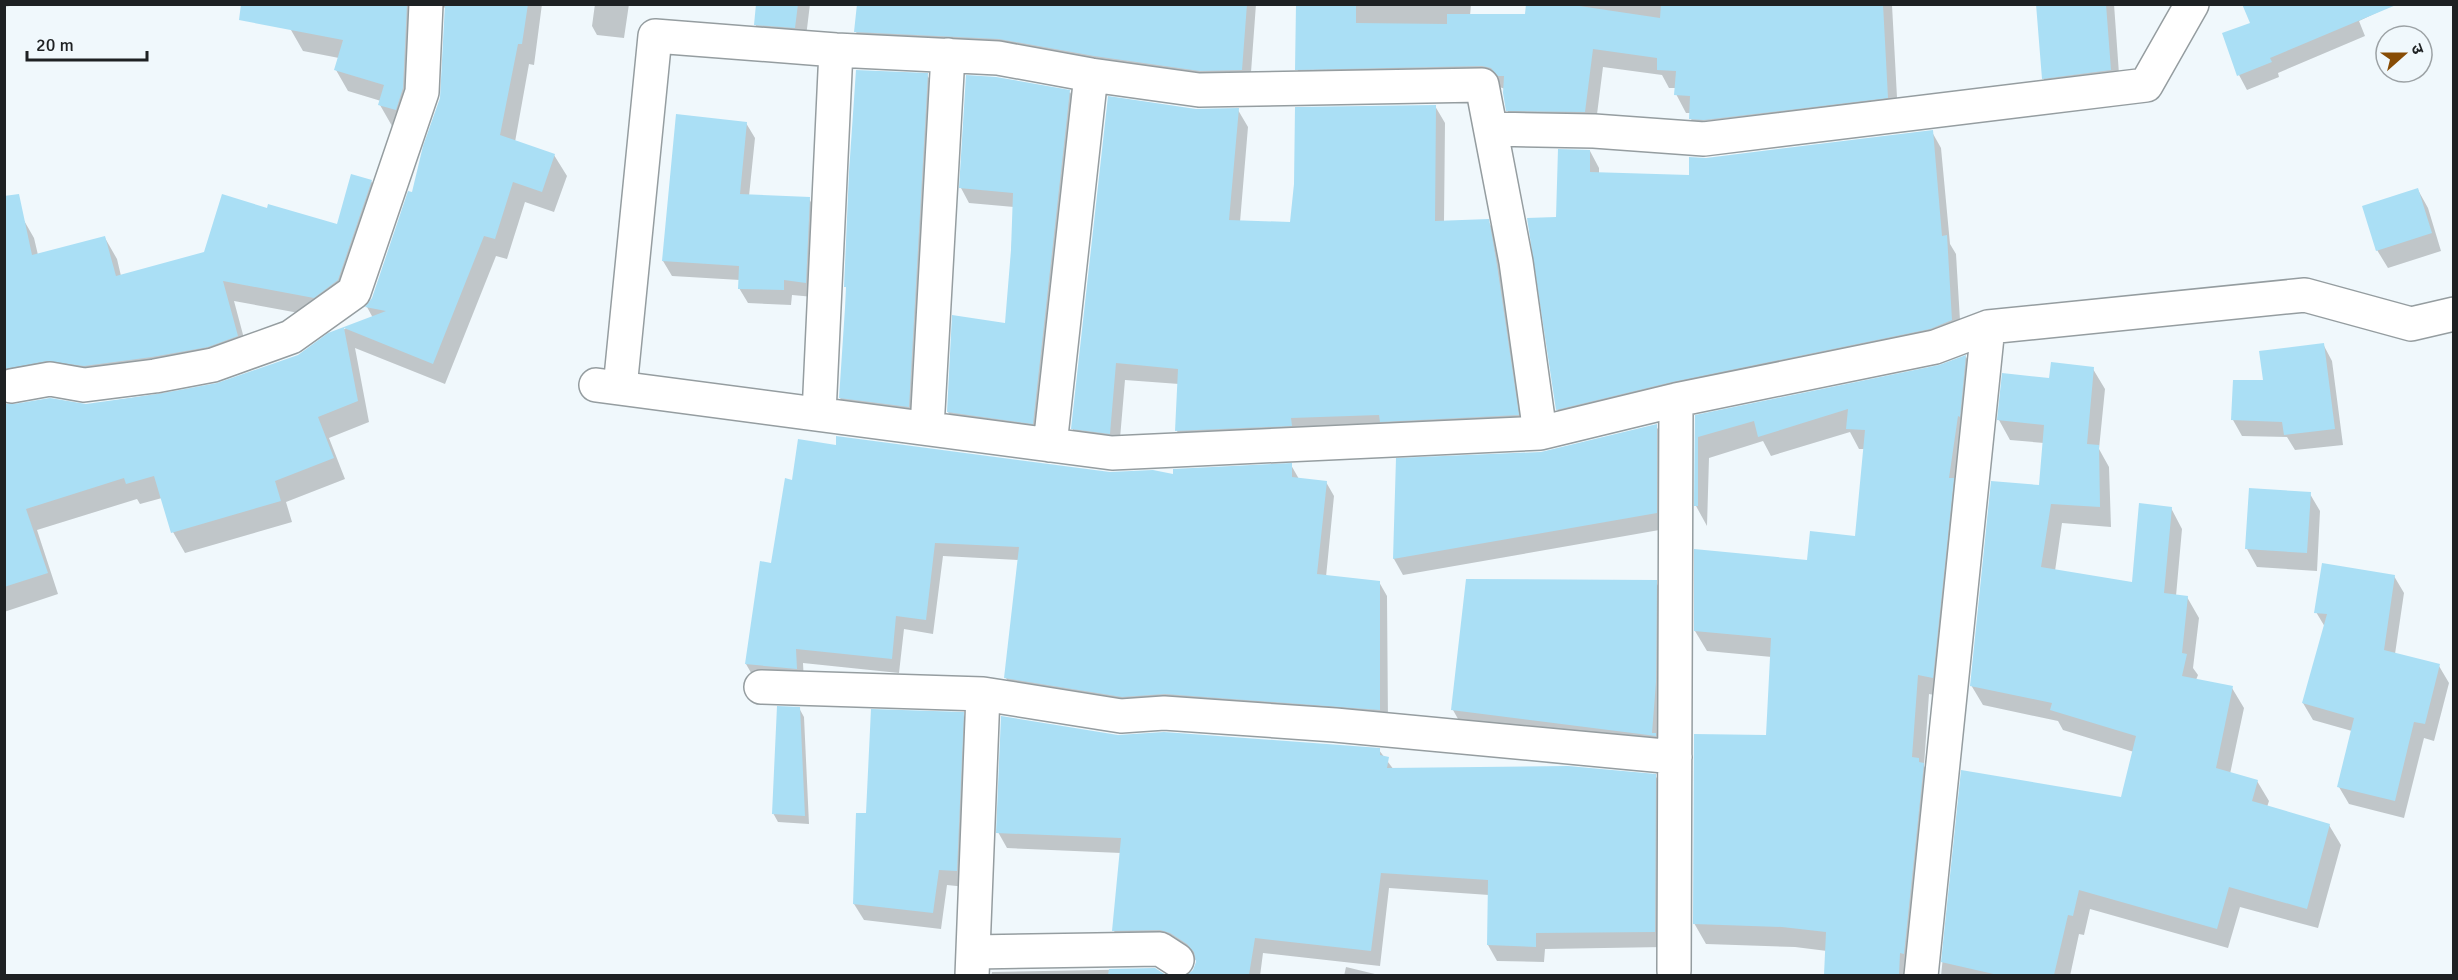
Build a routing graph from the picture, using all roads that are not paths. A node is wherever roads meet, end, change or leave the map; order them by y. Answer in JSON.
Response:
{"nodes":[{"id":1,"x":426,"y":4,"type":"edge"},
{"id":2,"x":2192,"y":4,"type":"edge"},
{"id":3,"x":836,"y":50,"type":"junction"},
{"id":4,"x":948,"y":55,"type":"junction"},
{"id":5,"x":1091,"y":75,"type":"junction"},
{"id":6,"x":1491,"y":129,"type":"junction"},
{"id":7,"x":2454,"y":314,"type":"edge"},
{"id":8,"x":1988,"y":327,"type":"junction"},
{"id":9,"x":11,"y":386,"type":"dead end"},
{"id":10,"x":1676,"y":400,"type":"junction"},
{"id":11,"x":819,"y":414,"type":"junction"},
{"id":12,"x":927,"y":428,"type":"junction"},
{"id":13,"x":1540,"y":433,"type":"junction"},
{"id":14,"x":1050,"y":445,"type":"junction"},
{"id":15,"x":761,"y":687,"type":"dead end"},
{"id":16,"x":983,"y":694,"type":"junction"},
{"id":17,"x":1675,"y":757,"type":"junction"},
{"id":18,"x":1177,"y":960,"type":"dead end"},
{"id":19,"x":972,"y":963,"type":"edge"},
{"id":20,"x":1674,"y":971,"type":"dead end"},
{"id":21,"x":1921,"y":975,"type":"edge"}],
"edges":[{"from":1,"to":9,"type":"street"},
{"from":2,"to":6,"type":"street"},
{"from":3,"to":4,"type":"street"},
{"from":3,"to":11,"type":"street"},
{"from":3,"to":11,"type":"street"},
{"from":4,"to":5,"type":"street"},
{"from":4,"to":12,"type":"street"},
{"from":5,"to":6,"type":"street"},
{"from":5,"to":14,"type":"street"},
{"from":6,"to":13,"type":"street"},
{"from":7,"to":8,"type":"street"},
{"from":8,"to":10,"type":"street"},
{"from":8,"to":21,"type":"street"},
{"from":10,"to":13,"type":"street"},
{"from":10,"to":17,"type":"street"},
{"from":11,"to":12,"type":"street"},
{"from":12,"to":14,"type":"street"},
{"from":13,"to":14,"type":"street"},
{"from":15,"to":16,"type":"street"},
{"from":16,"to":17,"type":"street"},
{"from":16,"to":19,"type":"street"},
{"from":17,"to":20,"type":"street"},
{"from":18,"to":19,"type":"street"}]}
